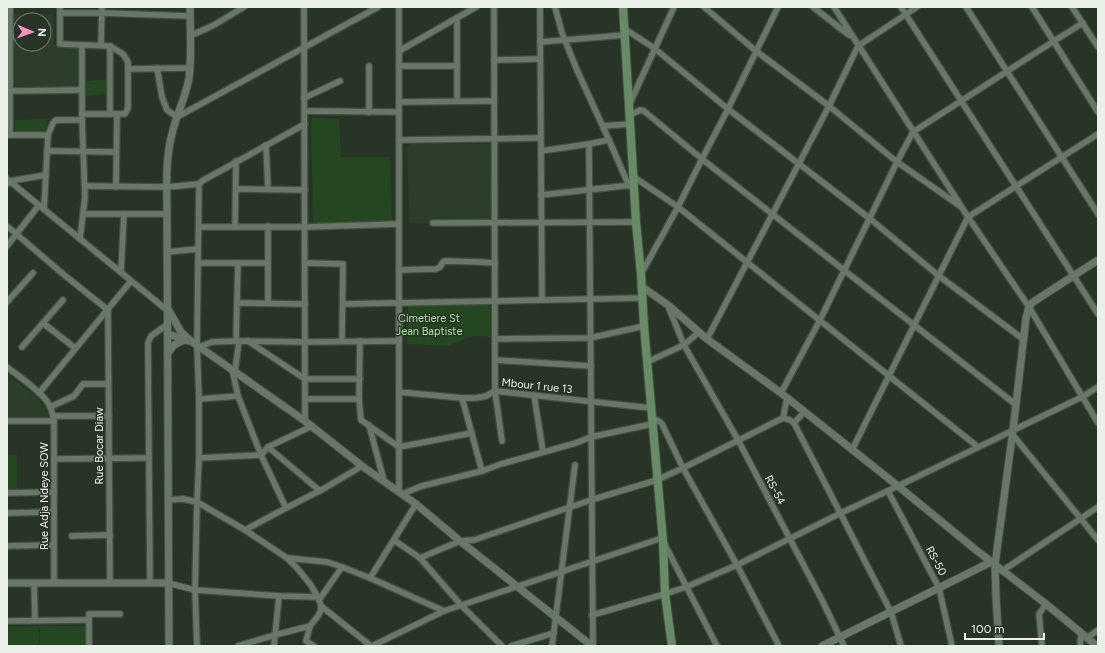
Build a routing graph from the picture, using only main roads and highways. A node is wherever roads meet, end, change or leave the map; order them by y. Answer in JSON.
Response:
{"nodes":[{"id":1,"x":623,"y":7,"type":"edge"},
{"id":2,"x":672,"y":646,"type":"edge"}],
"edges":[{"from":1,"to":2,"type":"main road"}]}
